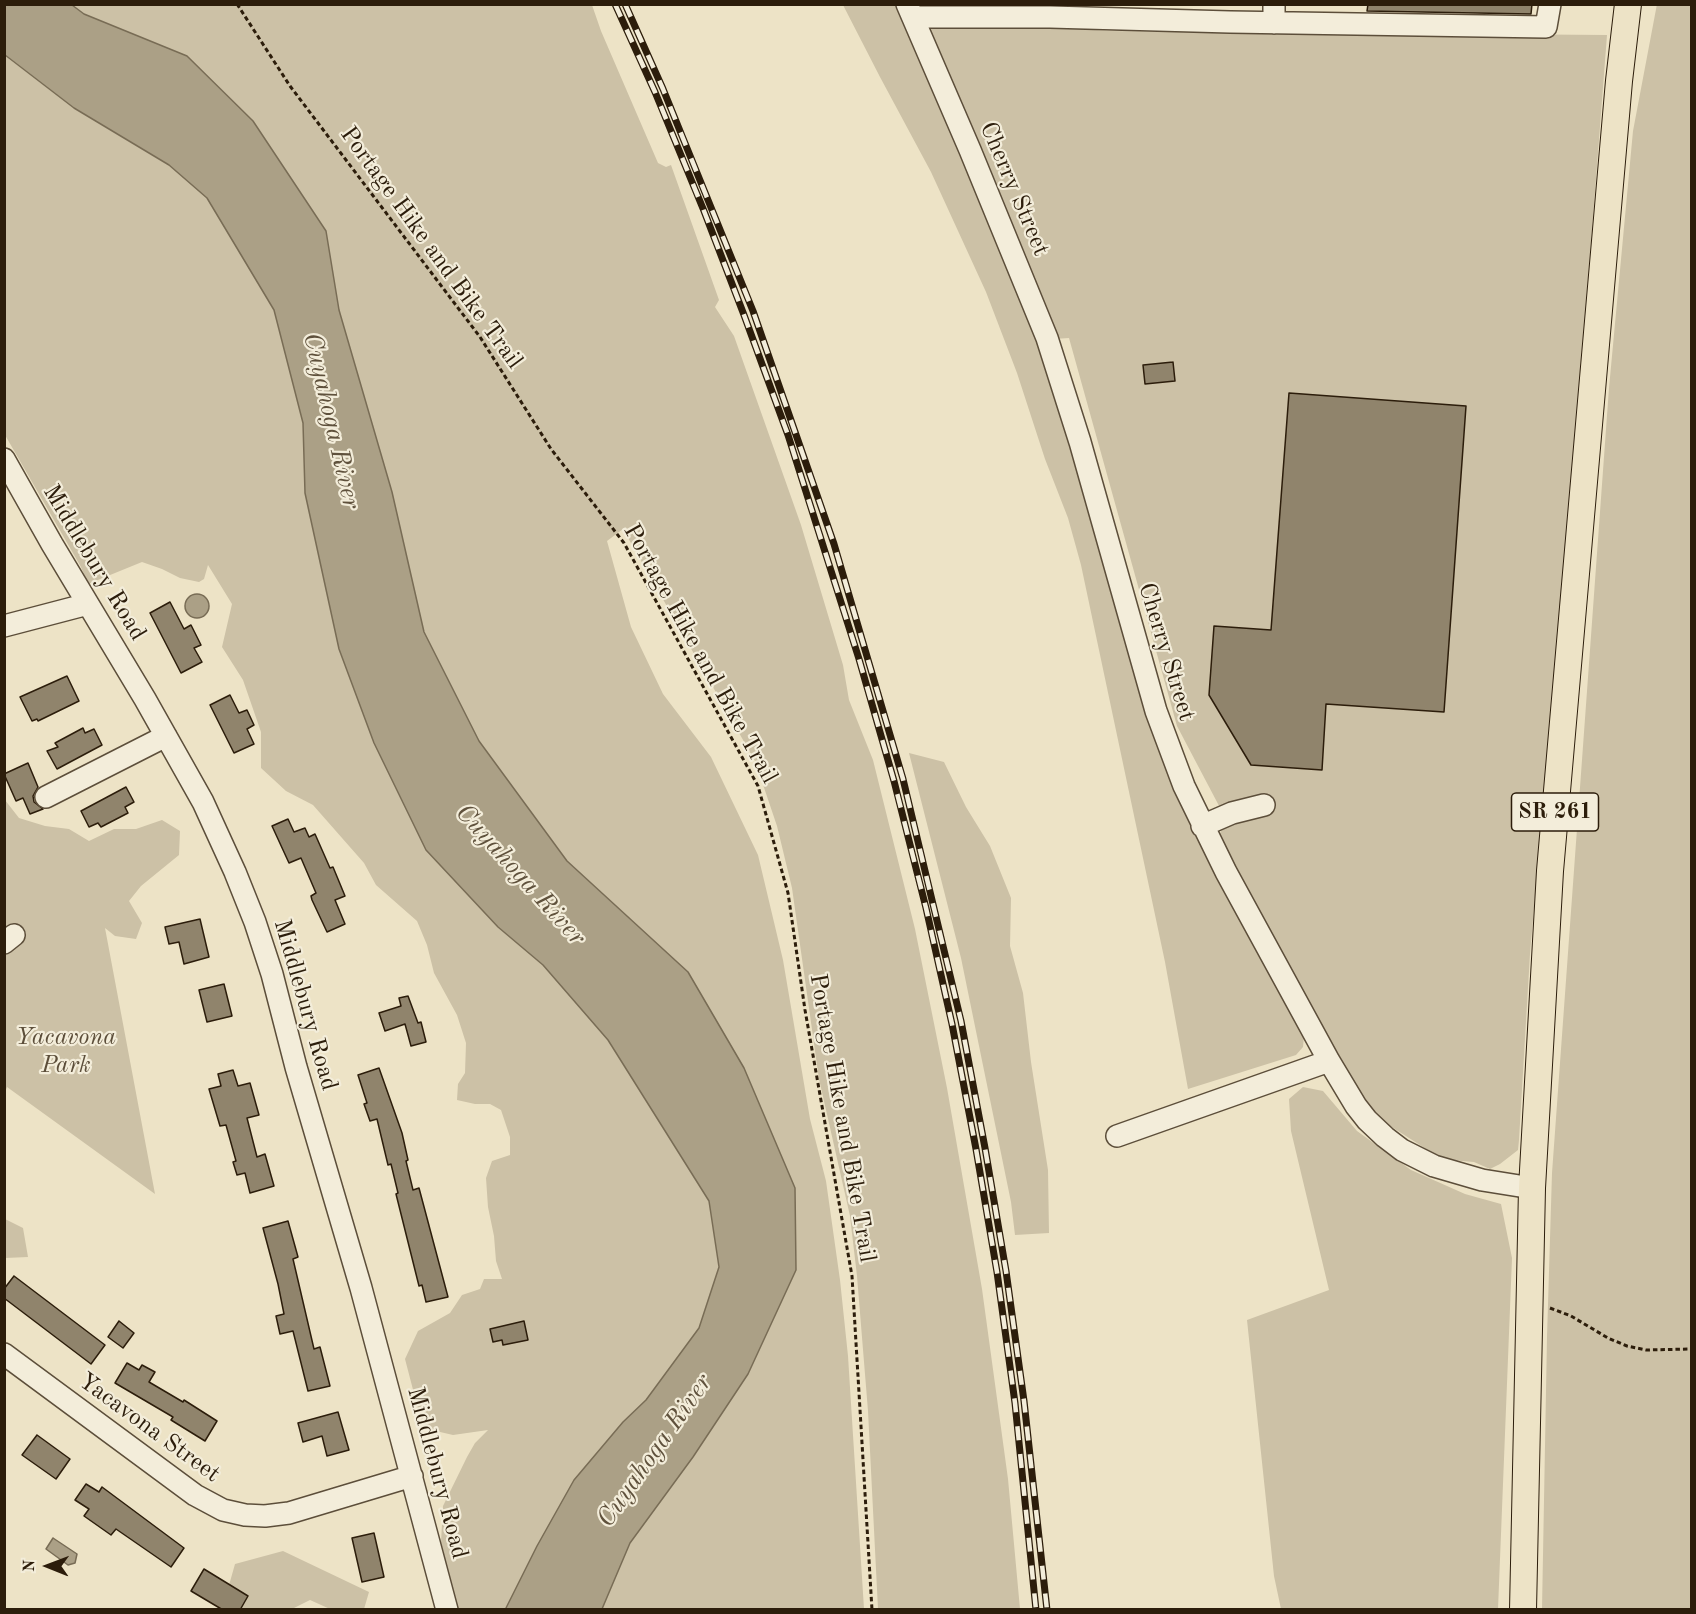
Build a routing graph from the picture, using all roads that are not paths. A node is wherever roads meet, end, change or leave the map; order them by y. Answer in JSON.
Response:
{"nodes":[{"id":1,"x":1550,"y":4,"type":"edge"},
{"id":2,"x":1629,"y":9,"type":"edge"},
{"id":3,"x":910,"y":11,"type":"edge"},
{"id":4,"x":1274,"y":14,"type":"edge"},
{"id":5,"x":4,"y":459,"type":"edge"},
{"id":6,"x":88,"y":604,"type":"junction"},
{"id":7,"x":4,"y":626,"type":"edge"},
{"id":8,"x":166,"y":736,"type":"junction"},
{"id":9,"x":46,"y":796,"type":"dead end"},
{"id":10,"x":1264,"y":805,"type":"dead end"},
{"id":11,"x":1202,"y":826,"type":"junction"},
{"id":12,"x":1329,"y":1061,"type":"junction"},
{"id":13,"x":1117,"y":1136,"type":"dead end"},
{"id":14,"x":1532,"y":1188,"type":"junction"},
{"id":15,"x":4,"y":1354,"type":"edge"},
{"id":16,"x":412,"y":1476,"type":"junction"},
{"id":17,"x":447,"y":1610,"type":"edge"},
{"id":18,"x":1523,"y":1610,"type":"edge"}],
"edges":[{"from":1,"to":4,"type":"street"},
{"from":2,"to":14,"type":"main road","number":"SR 261"},
{"from":3,"to":4,"type":"street"},
{"from":3,"to":11,"type":"street","name":"Cherry Street"},
{"from":5,"to":6,"type":"street","name":"Middlebury Road"},
{"from":6,"to":7,"type":"street"},
{"from":6,"to":8,"type":"street","name":"Middlebury Road"},
{"from":8,"to":9,"type":"street"},
{"from":8,"to":16,"type":"street","name":"Middlebury Road"},
{"from":10,"to":11,"type":"street"},
{"from":11,"to":12,"type":"street","name":"Cherry Street"},
{"from":12,"to":13,"type":"street"},
{"from":12,"to":14,"type":"street","name":"Cherry Street"},
{"from":14,"to":18,"type":"main road","number":"SR 261"},
{"from":15,"to":16,"type":"street","name":"Yacavona Street"},
{"from":16,"to":17,"type":"street","name":"Middlebury Road"}]}
